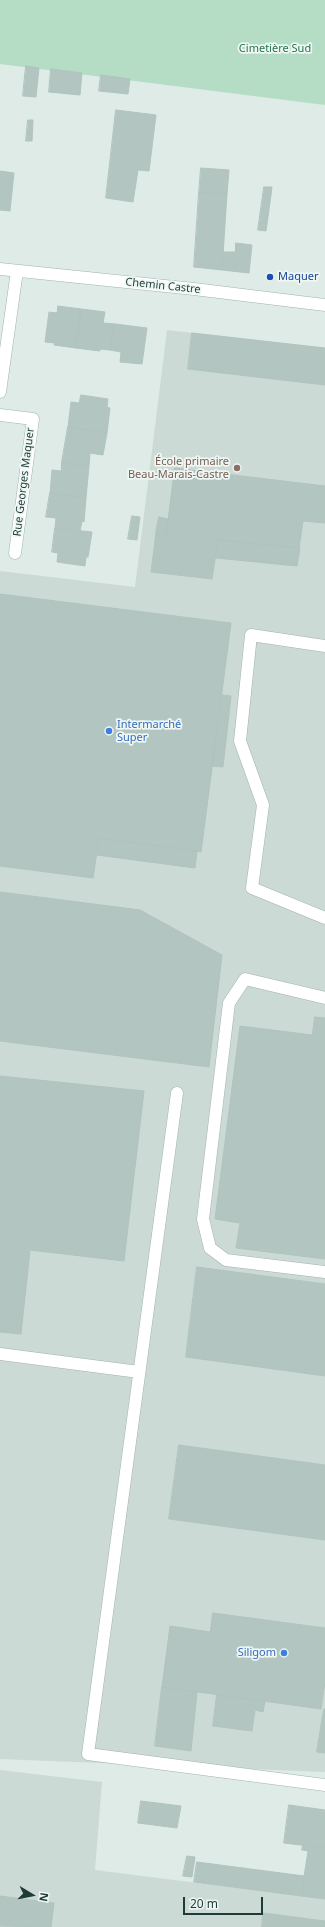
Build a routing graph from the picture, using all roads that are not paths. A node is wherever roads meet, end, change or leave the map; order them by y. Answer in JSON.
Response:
{"nodes":[{"id":1,"x":0,"y":269,"type":"edge"},
{"id":2,"x":17,"y":271,"type":"junction"},
{"id":3,"x":325,"y":305,"type":"edge"},
{"id":4,"x":0,"y":392,"type":"edge"},
{"id":5,"x":0,"y":415,"type":"edge"},
{"id":6,"x":15,"y":553,"type":"dead end"},
{"id":7,"x":325,"y":646,"type":"edge"},
{"id":8,"x":325,"y":918,"type":"edge"},
{"id":9,"x":325,"y":998,"type":"edge"},
{"id":10,"x":177,"y":1093,"type":"dead end"},
{"id":11,"x":325,"y":1272,"type":"edge"},
{"id":12,"x":0,"y":1354,"type":"edge"},
{"id":13,"x":139,"y":1372,"type":"junction"},
{"id":14,"x":325,"y":1785,"type":"edge"}],
"edges":[{"from":1,"to":2,"type":"street","name":"Chemin Castre"},
{"from":2,"to":3,"type":"street","name":"Chemin Castre"},
{"from":2,"to":4,"type":"street"},
{"from":5,"to":6,"type":"street","name":"Rue Georges Maquer"},
{"from":7,"to":8,"type":"street"},
{"from":9,"to":11,"type":"street"},
{"from":10,"to":13,"type":"street"},
{"from":12,"to":13,"type":"street"},
{"from":13,"to":14,"type":"street"}]}
